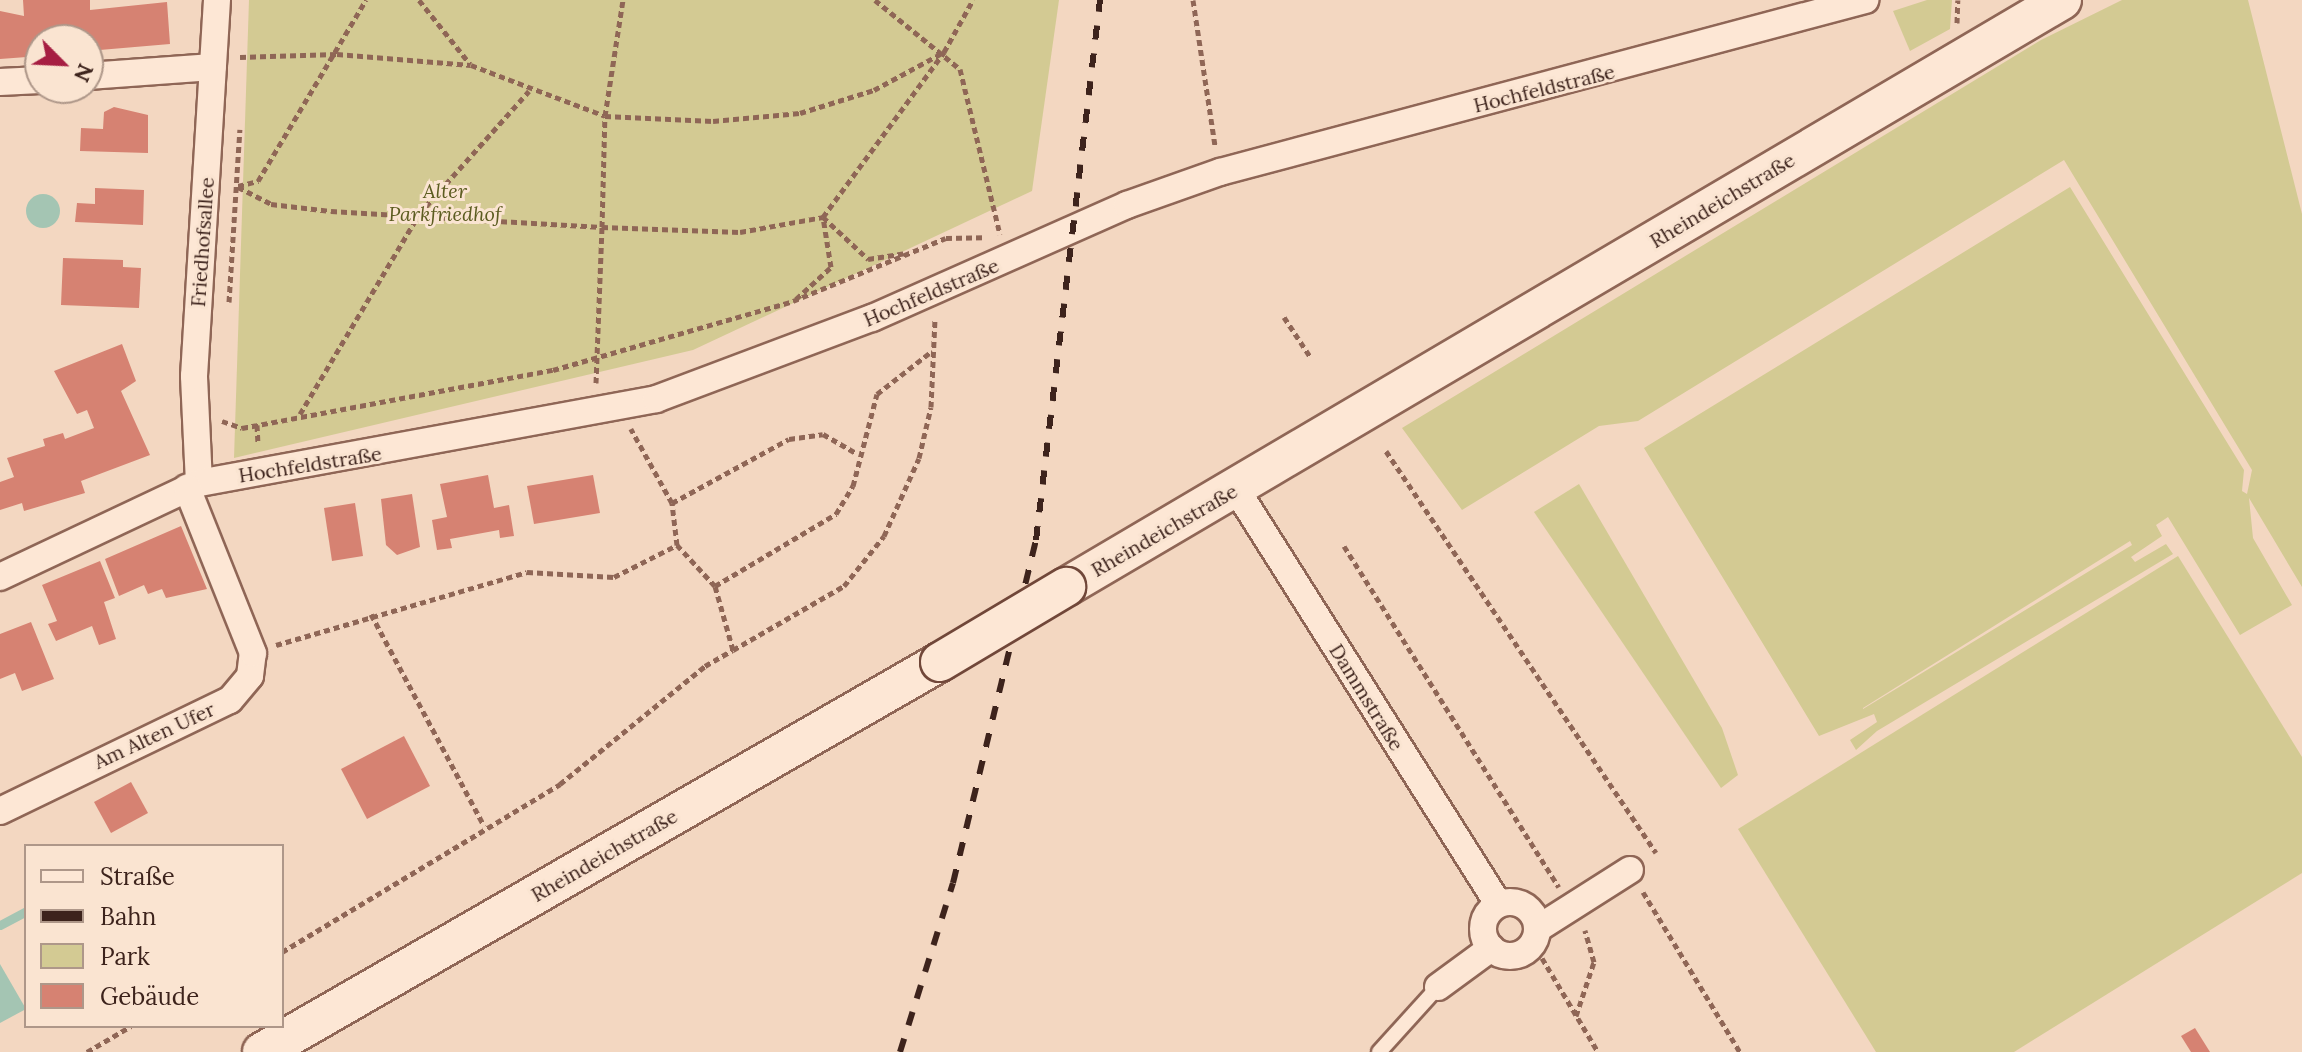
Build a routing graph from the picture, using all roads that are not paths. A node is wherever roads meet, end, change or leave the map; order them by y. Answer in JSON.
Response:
{"nodes":[{"id":1,"x":217,"y":0,"type":"edge"},
{"id":2,"x":1865,"y":0,"type":"edge"},
{"id":3,"x":2062,"y":0,"type":"edge"},
{"id":4,"x":2021,"y":10,"type":"edge"},
{"id":5,"x":213,"y":67,"type":"junction"},
{"id":6,"x":104,"y":75,"type":"edge"},
{"id":7,"x":24,"y":81,"type":"edge"},
{"id":8,"x":0,"y":82,"type":"edge"},
{"id":9,"x":193,"y":485,"type":"junction"},
{"id":10,"x":1236,"y":489,"type":"junction"},
{"id":11,"x":0,"y":577,"type":"edge"},
{"id":12,"x":0,"y":811,"type":"edge"},
{"id":13,"x":1630,"y":870,"type":"road end"},
{"id":14,"x":1498,"y":904,"type":"junction"},
{"id":15,"x":1536,"y":945,"type":"junction"},
{"id":16,"x":1491,"y":948,"type":"junction"},
{"id":17,"x":1438,"y":987,"type":"joint"},
{"id":18,"x":262,"y":1052,"type":"edge"},
{"id":19,"x":1379,"y":1052,"type":"edge"}],
"edges":[{"from":1,"to":5,"type":"street","name":"Friedhofsallee"},
{"from":2,"to":9,"type":"street","name":"Hochfeldstraße"},
{"from":3,"to":4,"type":"main road","name":"Rheindeichstraße"},
{"from":4,"to":10,"type":"main road","name":"Rheindeichstraße"},
{"from":5,"to":6,"type":"street"},
{"from":5,"to":9,"type":"street","name":"Friedhofsallee"},
{"from":7,"to":8,"type":"street"},
{"from":9,"to":11,"type":"street","name":"Hochfeldstraße"},
{"from":9,"to":12,"type":"street","name":"Am Alten Ufer"},
{"from":10,"to":14,"type":"street","name":"Dammstraße"},
{"from":10,"to":18,"type":"main road","name":"Rheindeichstraße","bridge":true},
{"from":13,"to":15,"type":"street"},
{"from":14,"to":15,"type":"street"},
{"from":14,"to":16,"type":"street"},
{"from":15,"to":16,"type":"street"},
{"from":16,"to":17,"type":"street"},
{"from":17,"to":19,"type":"lane"}]}
